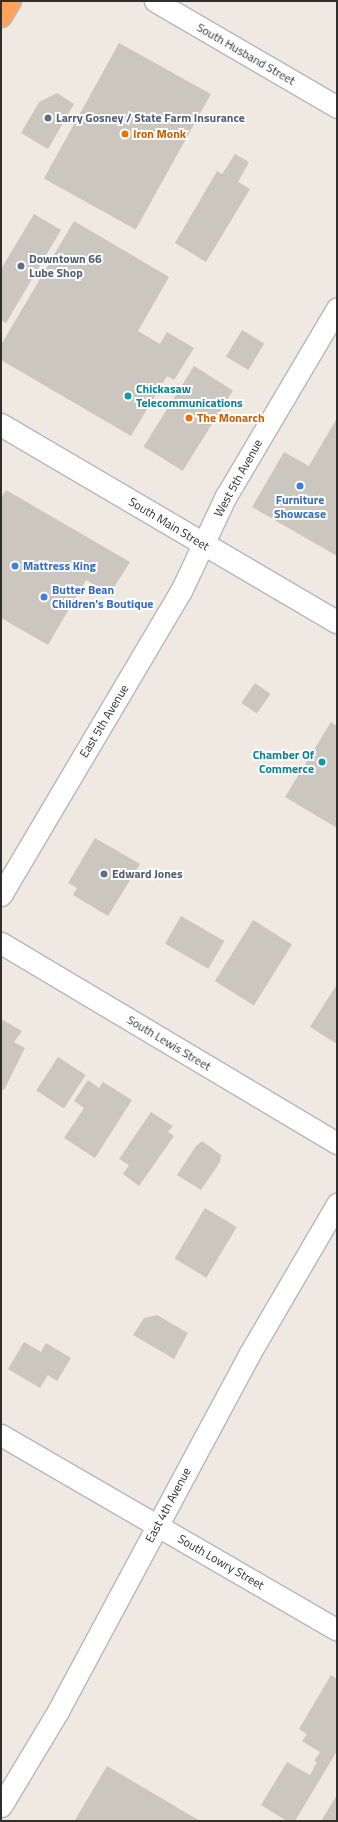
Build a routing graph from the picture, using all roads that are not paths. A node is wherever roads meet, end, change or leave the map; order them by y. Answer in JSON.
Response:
{"nodes":[{"id":1,"x":10,"y":1,"type":"edge"},
{"id":2,"x":155,"y":1,"type":"edge"},
{"id":3,"x":1,"y":16,"type":"edge"},
{"id":4,"x":337,"y":107,"type":"edge"},
{"id":5,"x":337,"y":308,"type":"edge"},
{"id":6,"x":1,"y":425,"type":"edge"},
{"id":7,"x":203,"y":545,"type":"junction"},
{"id":8,"x":337,"y":622,"type":"edge"},
{"id":9,"x":1,"y":896,"type":"edge"},
{"id":10,"x":1,"y":943,"type":"edge"},
{"id":11,"x":337,"y":1143,"type":"edge"},
{"id":12,"x":337,"y":1204,"type":"edge"},
{"id":13,"x":1,"y":1435,"type":"edge"},
{"id":14,"x":157,"y":1524,"type":"junction"},
{"id":15,"x":337,"y":1630,"type":"edge"},
{"id":16,"x":1,"y":1806,"type":"edge"}],
"edges":[{"from":1,"to":3,"type":"highway"},
{"from":2,"to":4,"type":"street","name":"South Husband Street"},
{"from":5,"to":7,"type":"street","name":"West 5th Avenue"},
{"from":6,"to":7,"type":"main road","name":"South Main Street"},
{"from":7,"to":8,"type":"main road","name":"South Main Street"},
{"from":7,"to":9,"type":"street","name":"East 5th Avenue"},
{"from":10,"to":11,"type":"street","name":"South Lewis Street"},
{"from":12,"to":14,"type":"street","name":"East 4th Avenue"},
{"from":13,"to":14,"type":"street","name":"South Lowry Street"},
{"from":14,"to":15,"type":"street","name":"South Lowry Street"},
{"from":14,"to":16,"type":"street","name":"East 4th Avenue"}]}
